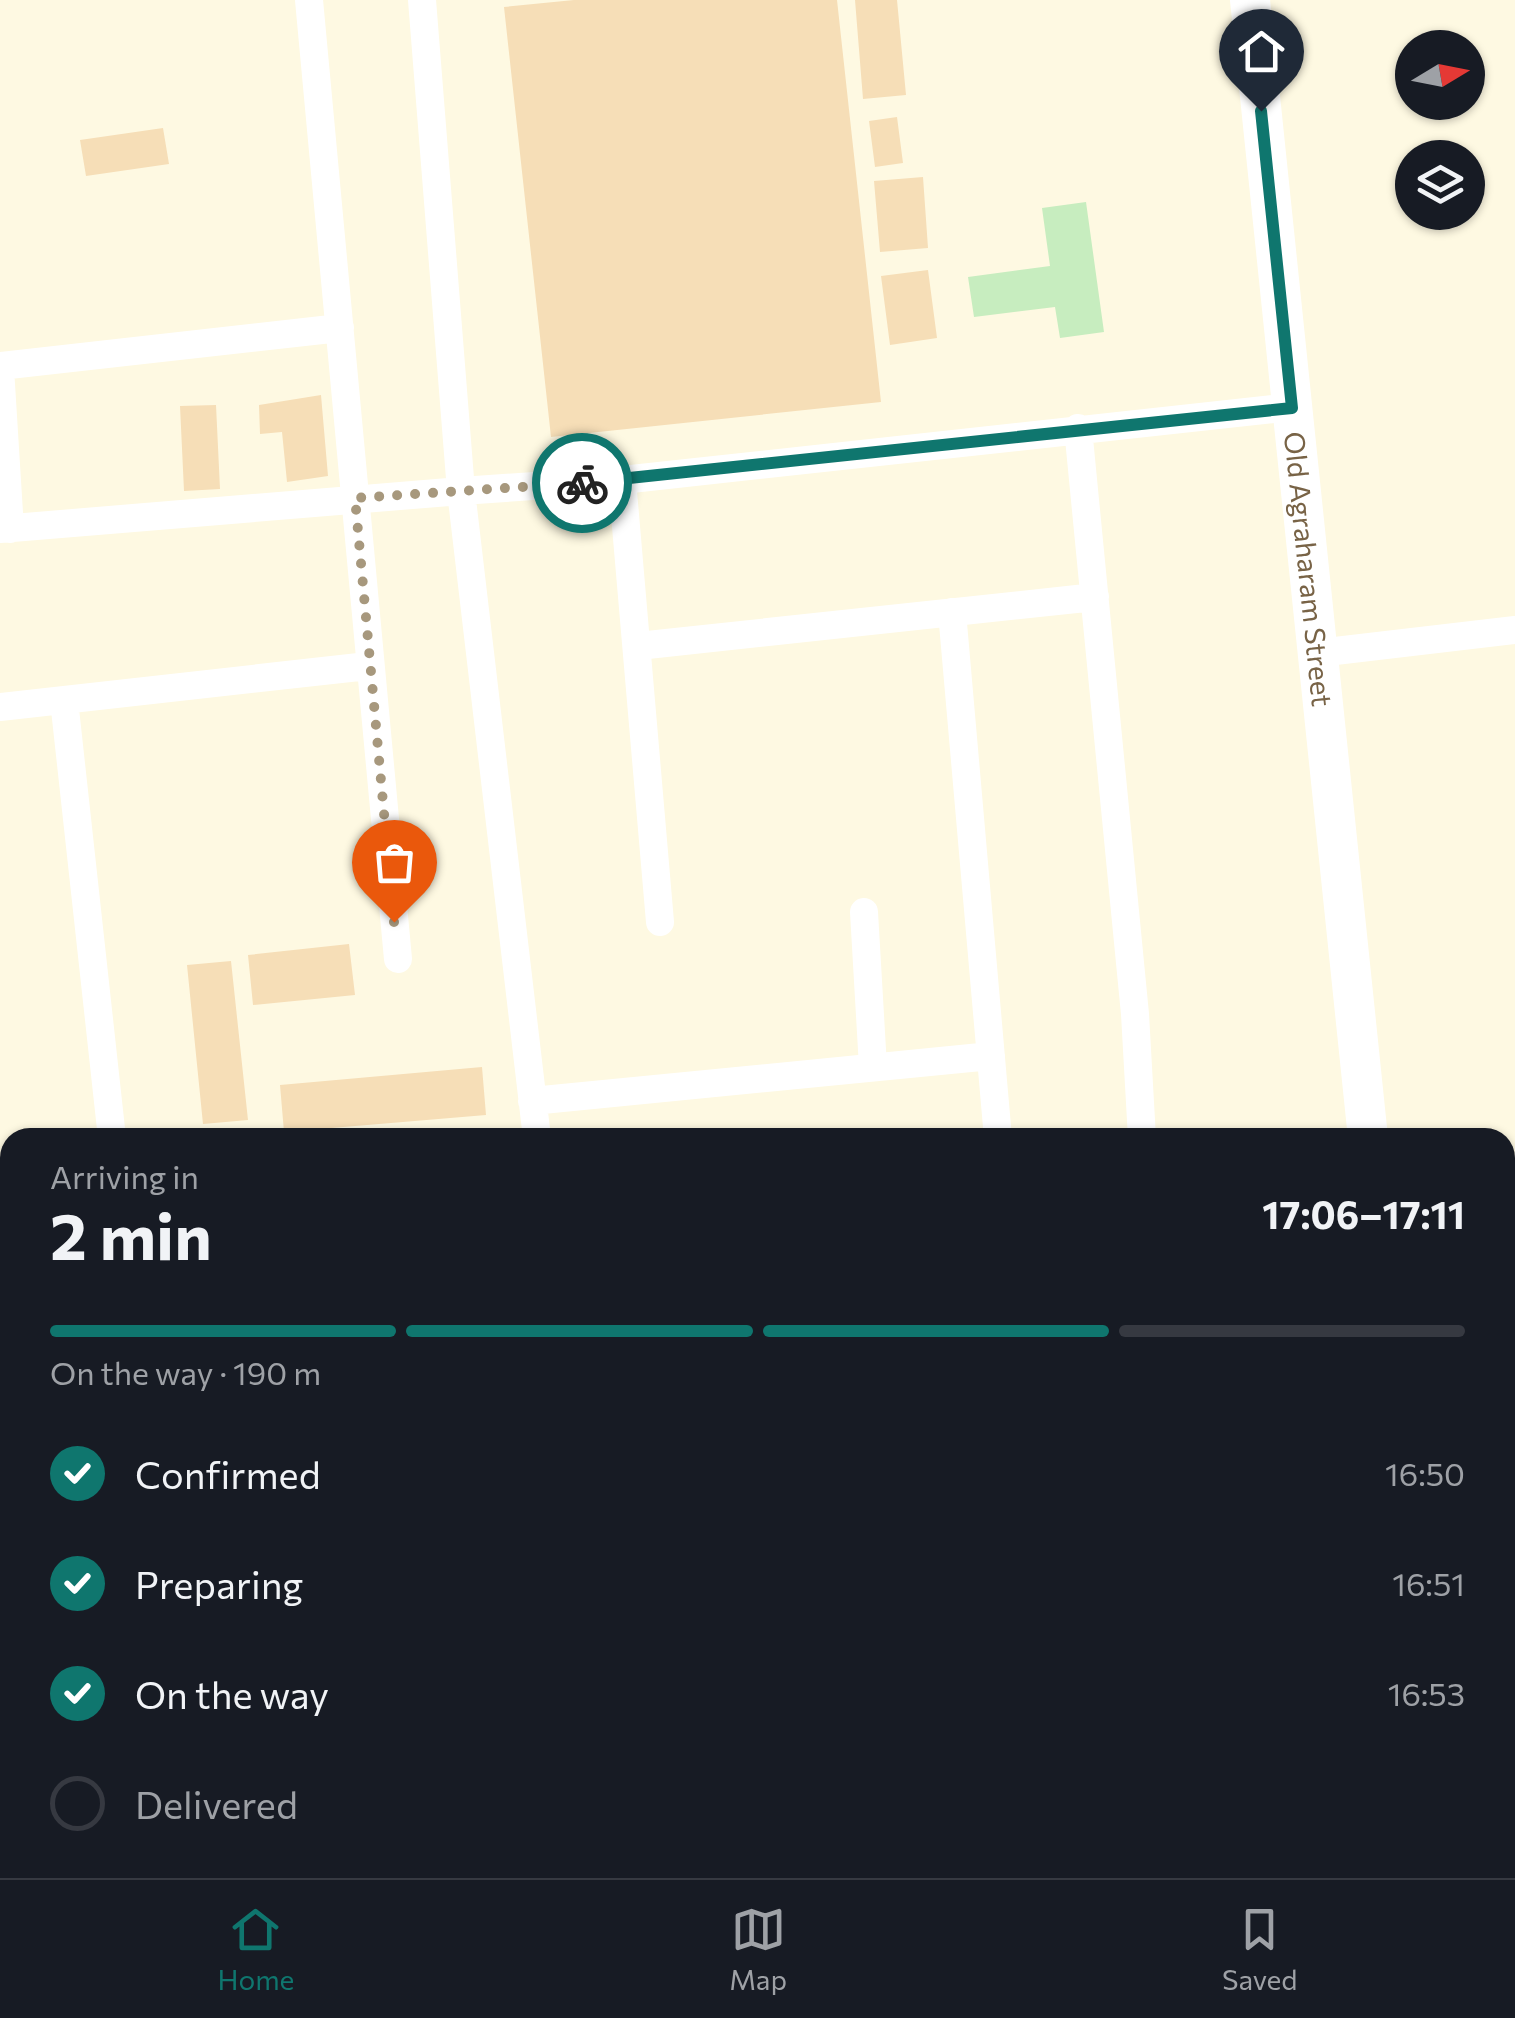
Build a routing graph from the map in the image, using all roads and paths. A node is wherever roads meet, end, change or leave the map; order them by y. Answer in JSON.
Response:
{"nodes":[{"id":1,"x":309,"y":0,"type":"edge"},
{"id":2,"x":422,"y":0,"type":"edge"},
{"id":3,"x":1250,"y":0,"type":"edge"},
{"id":4,"x":340,"y":328,"type":"junction"},
{"id":5,"x":0,"y":367,"type":"edge"},
{"id":6,"x":1292,"y":408,"type":"junction"},
{"id":7,"x":1078,"y":428,"type":"junction"},
{"id":8,"x":622,"y":480,"type":"junction"},
{"id":9,"x":461,"y":491,"type":"junction"},
{"id":10,"x":355,"y":498,"type":"junction"},
{"id":11,"x":5,"y":529,"type":"edge"},
{"id":12,"x":1095,"y":596,"type":"junction"},
{"id":13,"x":952,"y":612,"type":"junction"},
{"id":14,"x":1515,"y":630,"type":"edge"},
{"id":15,"x":638,"y":646,"type":"junction"},
{"id":16,"x":1318,"y":653,"type":"junction"},
{"id":17,"x":368,"y":666,"type":"junction"},
{"id":18,"x":64,"y":700,"type":"junction"},
{"id":19,"x":0,"y":707,"type":"edge"},
{"id":20,"x":864,"y":912,"type":"dead end"},
{"id":21,"x":660,"y":922,"type":"dead end"},
{"id":22,"x":398,"y":959,"type":"dead end"},
{"id":23,"x":991,"y":1056,"type":"junction"},
{"id":24,"x":873,"y":1067,"type":"junction"},
{"id":25,"x":532,"y":1101,"type":"junction"},
{"id":26,"x":111,"y":1128,"type":"edge"},
{"id":27,"x":536,"y":1128,"type":"edge"},
{"id":28,"x":997,"y":1128,"type":"edge"},
{"id":29,"x":1141,"y":1128,"type":"edge"},
{"id":30,"x":1367,"y":1128,"type":"edge"}],
"edges":[{"from":1,"to":4,"type":"street"},
{"from":2,"to":9,"type":"street"},
{"from":3,"to":6,"type":"street","name":"Old Agraharam Street"},
{"from":4,"to":5,"type":"street"},
{"from":4,"to":10,"type":"street"},
{"from":5,"to":11,"type":"street"},
{"from":6,"to":7,"type":"street"},
{"from":6,"to":16,"type":"street","name":"Old Agraharam Street"},
{"from":7,"to":8,"type":"street"},
{"from":7,"to":12,"type":"street"},
{"from":8,"to":9,"type":"street"},
{"from":8,"to":15,"type":"street"},
{"from":9,"to":10,"type":"street"},
{"from":9,"to":25,"type":"street"},
{"from":10,"to":11,"type":"street"},
{"from":10,"to":17,"type":"street"},
{"from":12,"to":13,"type":"street"},
{"from":12,"to":29,"type":"street"},
{"from":13,"to":15,"type":"street"},
{"from":13,"to":23,"type":"street"},
{"from":14,"to":16,"type":"street"},
{"from":15,"to":21,"type":"street"},
{"from":16,"to":30,"type":"street","name":"Old Agraharam Street"},
{"from":17,"to":18,"type":"street"},
{"from":17,"to":22,"type":"street"},
{"from":18,"to":19,"type":"street"},
{"from":18,"to":26,"type":"street"},
{"from":20,"to":24,"type":"street"},
{"from":23,"to":24,"type":"street"},
{"from":23,"to":28,"type":"street"},
{"from":24,"to":25,"type":"street"},
{"from":25,"to":27,"type":"street"}]}
